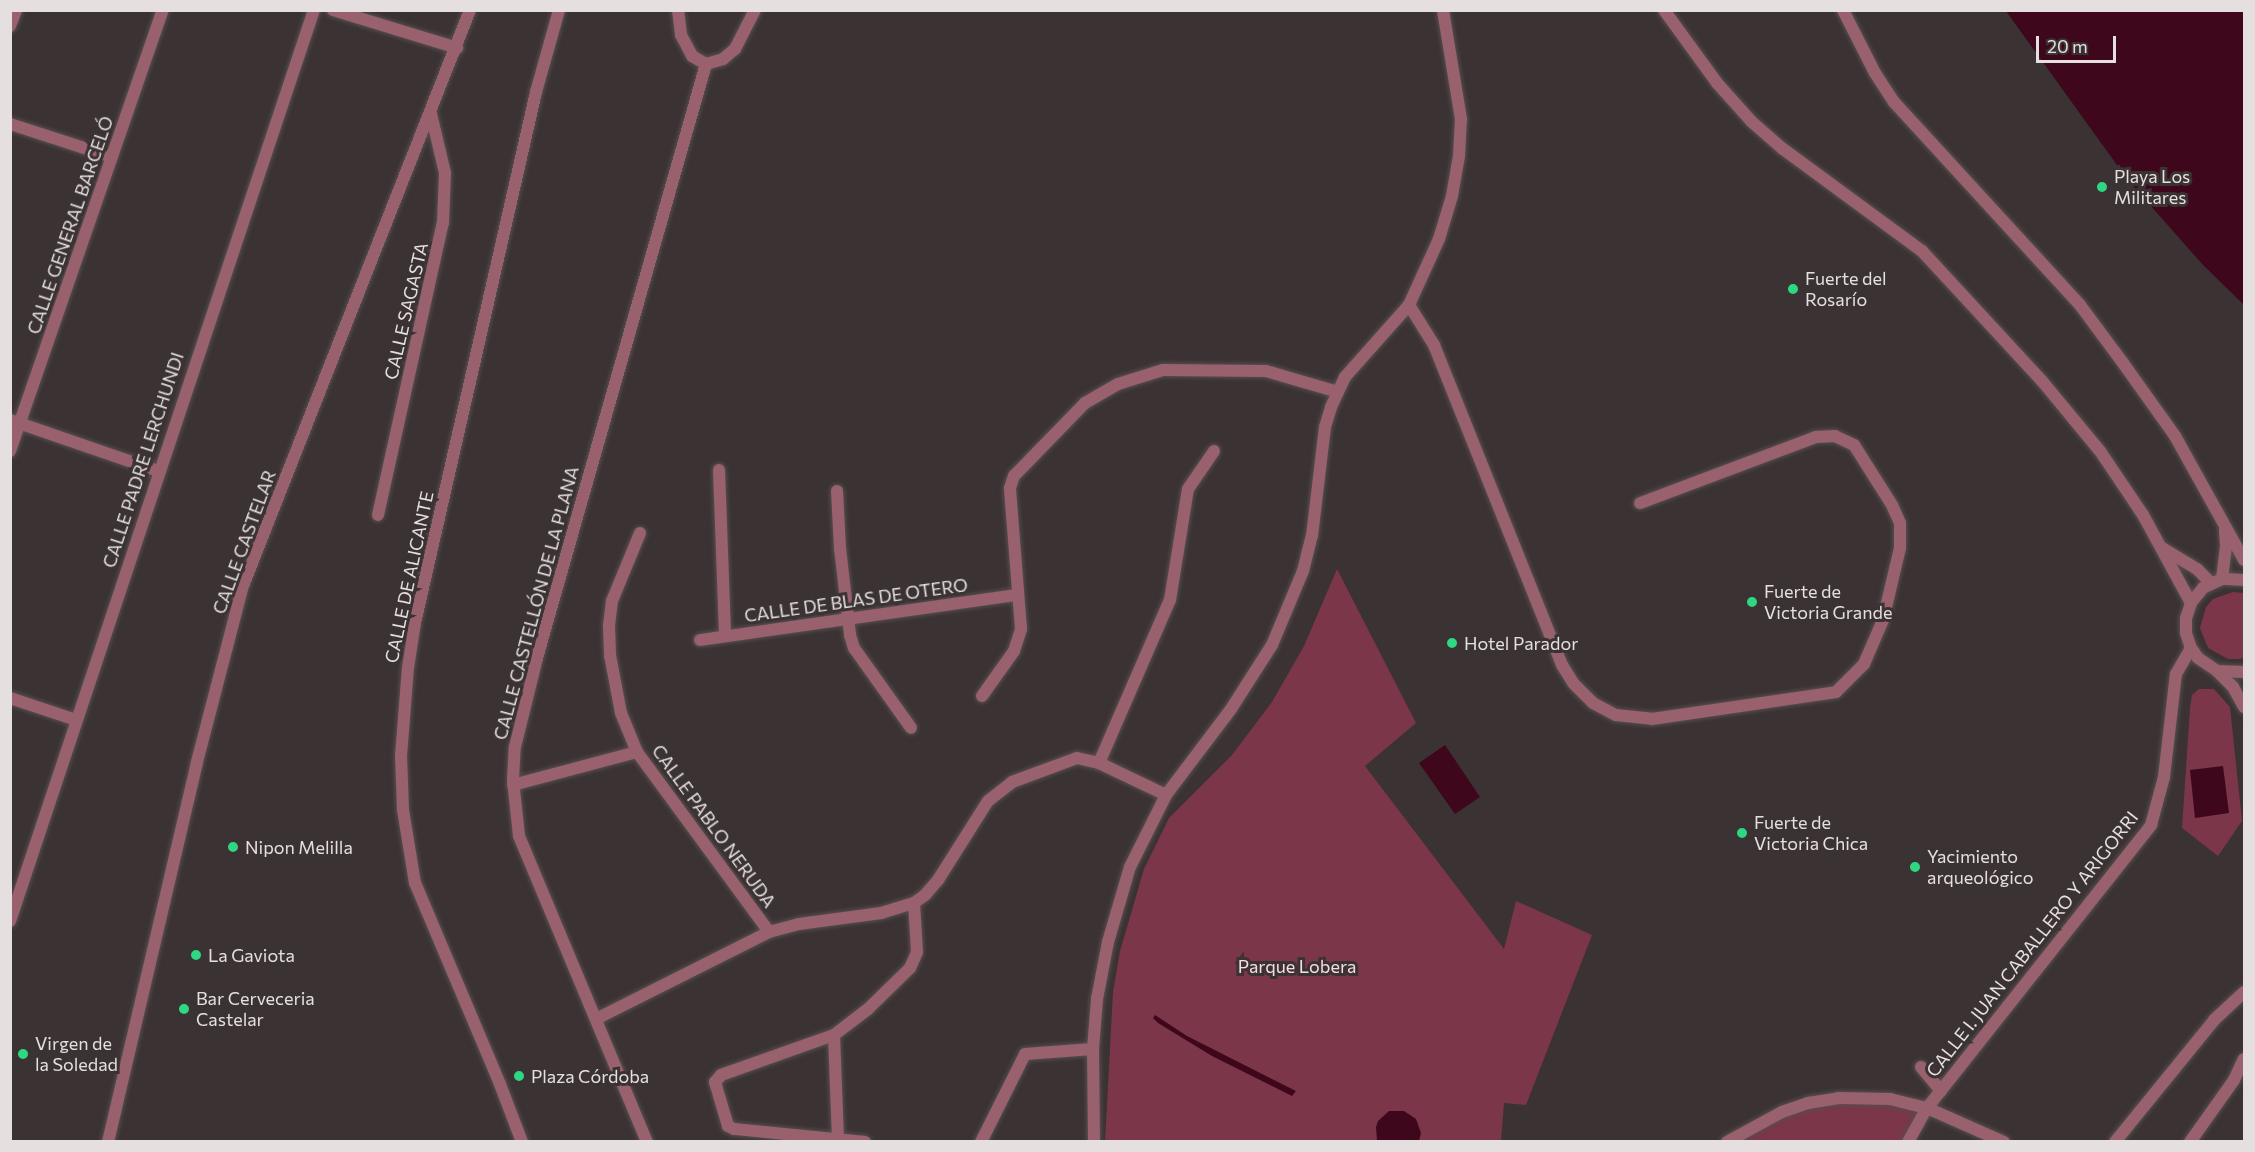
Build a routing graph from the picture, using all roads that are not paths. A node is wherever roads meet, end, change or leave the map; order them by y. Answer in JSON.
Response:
{"nodes":[{"id":1,"x":16,"y":10,"type":"edge"},
{"id":2,"x":163,"y":10,"type":"edge"},
{"id":3,"x":314,"y":10,"type":"edge"},
{"id":4,"x":333,"y":10,"type":"edge"},
{"id":5,"x":470,"y":10,"type":"edge"},
{"id":6,"x":559,"y":10,"type":"edge"},
{"id":7,"x":678,"y":10,"type":"edge"},
{"id":8,"x":754,"y":10,"type":"edge"},
{"id":9,"x":1443,"y":10,"type":"edge"},
{"id":10,"x":1664,"y":10,"type":"edge"},
{"id":11,"x":1843,"y":10,"type":"edge"},
{"id":12,"x":10,"y":26,"type":"edge"},
{"id":13,"x":456,"y":48,"type":"junction"},
{"id":14,"x":706,"y":64,"type":"junction"},
{"id":15,"x":431,"y":114,"type":"junction"},
{"id":16,"x":10,"y":124,"type":"edge"},
{"id":17,"x":112,"y":157,"type":"junction"},
{"id":18,"x":1409,"y":305,"type":"junction"},
{"id":19,"x":1338,"y":392,"type":"junction"},
{"id":20,"x":15,"y":421,"type":"edge"},
{"id":21,"x":1214,"y":451,"type":"dead end"},
{"id":22,"x":10,"y":452,"type":"edge"},
{"id":23,"x":719,"y":470,"type":"dead end"},
{"id":24,"x":158,"y":471,"type":"junction"},
{"id":25,"x":837,"y":490,"type":"dead end"},
{"id":26,"x":1640,"y":503,"type":"dead end"},
{"id":27,"x":378,"y":514,"type":"dead end"},
{"id":28,"x":2225,"y":529,"type":"junction"},
{"id":29,"x":640,"y":533,"type":"dead end"},
{"id":30,"x":2162,"y":548,"type":"junction"},
{"id":31,"x":2244,"y":560,"type":"edge"},
{"id":32,"x":2244,"y":580,"type":"edge"},
{"id":33,"x":2217,"y":581,"type":"junction"},
{"id":34,"x":1018,"y":595,"type":"junction"},
{"id":35,"x":2191,"y":603,"type":"junction"},
{"id":36,"x":846,"y":619,"type":"junction"},
{"id":37,"x":725,"y":636,"type":"junction"},
{"id":38,"x":700,"y":640,"type":"dead end"},
{"id":39,"x":2191,"y":648,"type":"junction"},
{"id":40,"x":2217,"y":670,"type":"junction"},
{"id":41,"x":2244,"y":672,"type":"edge"},
{"id":42,"x":982,"y":696,"type":"dead end"},
{"id":43,"x":10,"y":698,"type":"edge"},
{"id":44,"x":2244,"y":707,"type":"edge"},
{"id":45,"x":76,"y":720,"type":"junction"},
{"id":46,"x":910,"y":728,"type":"dead end"},
{"id":47,"x":637,"y":752,"type":"junction"},
{"id":48,"x":1099,"y":763,"type":"junction"},
{"id":49,"x":513,"y":785,"type":"junction"},
{"id":50,"x":1166,"y":795,"type":"junction"},
{"id":51,"x":914,"y":903,"type":"junction"},
{"id":52,"x":10,"y":921,"type":"edge"},
{"id":53,"x":769,"y":932,"type":"junction"},
{"id":54,"x":2244,"y":992,"type":"edge"},
{"id":55,"x":596,"y":1019,"type":"junction"},
{"id":56,"x":834,"y":1035,"type":"junction"},
{"id":57,"x":1093,"y":1049,"type":"junction"},
{"id":58,"x":2244,"y":1059,"type":"edge"},
{"id":59,"x":1921,"y":1067,"type":"dead end"},
{"id":60,"x":1941,"y":1091,"type":"junction"},
{"id":61,"x":1927,"y":1108,"type":"junction"},
{"id":62,"x":838,"y":1139,"type":"junction"},
{"id":63,"x":108,"y":1142,"type":"edge"},
{"id":64,"x":522,"y":1142,"type":"edge"},
{"id":65,"x":647,"y":1142,"type":"edge"},
{"id":66,"x":865,"y":1142,"type":"edge"},
{"id":67,"x":981,"y":1142,"type":"edge"},
{"id":68,"x":1094,"y":1142,"type":"edge"},
{"id":69,"x":1728,"y":1142,"type":"edge"},
{"id":70,"x":1908,"y":1142,"type":"edge"},
{"id":71,"x":2004,"y":1142,"type":"edge"},
{"id":72,"x":2115,"y":1142,"type":"edge"},
{"id":73,"x":2190,"y":1142,"type":"edge"}],
"edges":[{"from":1,"to":12,"type":"street"},
{"from":2,"to":17,"type":"street","name":"CALLE GENERAL BARCELÓ"},
{"from":3,"to":24,"type":"street","name":"CALLE PADRE LERCHUNDI"},
{"from":4,"to":13,"type":"street"},
{"from":5,"to":13,"type":"street","name":"CALLE CASTELAR"},
{"from":6,"to":64,"type":"street","name":"CALLE DE ALICANTE"},
{"from":7,"to":14,"type":"street"},
{"from":8,"to":14,"type":"street"},
{"from":9,"to":18,"type":"street"},
{"from":10,"to":30,"type":"street"},
{"from":11,"to":28,"type":"street"},
{"from":13,"to":15,"type":"street","name":"CALLE CASTELAR"},
{"from":14,"to":49,"type":"street","name":"CALLE CASTELLÓN DE LA PLANA"},
{"from":15,"to":27,"type":"street","name":"CALLE SAGASTA"},
{"from":15,"to":63,"type":"street","name":"CALLE CASTELAR"},
{"from":16,"to":17,"type":"street"},
{"from":17,"to":20,"type":"street","name":"CALLE GENERAL BARCELÓ"},
{"from":18,"to":19,"type":"street"},
{"from":18,"to":26,"type":"street"},
{"from":19,"to":34,"type":"street"},
{"from":19,"to":50,"type":"street"},
{"from":20,"to":22,"type":"street","name":"CALLE GENERAL BARCELÓ"},
{"from":20,"to":24,"type":"street"},
{"from":21,"to":48,"type":"street"},
{"from":23,"to":37,"type":"street"},
{"from":24,"to":45,"type":"street","name":"CALLE PADRE LERCHUNDI"},
{"from":25,"to":36,"type":"street"},
{"from":28,"to":31,"type":"street"},
{"from":28,"to":33,"type":"street"},
{"from":29,"to":47,"type":"street","name":"CALLE PABLO NERUDA"},
{"from":30,"to":33,"type":"street"},
{"from":30,"to":35,"type":"street"},
{"from":32,"to":33,"type":"street"},
{"from":33,"to":35,"type":"street"},
{"from":34,"to":36,"type":"street","name":"CALLE DE BLAS DE OTERO"},
{"from":34,"to":42,"type":"street"},
{"from":35,"to":39,"type":"street"},
{"from":36,"to":37,"type":"street","name":"CALLE DE BLAS DE OTERO"},
{"from":36,"to":46,"type":"street"},
{"from":37,"to":38,"type":"street","name":"CALLE DE BLAS DE OTERO"},
{"from":39,"to":40,"type":"street"},
{"from":39,"to":60,"type":"street","name":"CALLE I. JUAN CABALLERO Y ARIGORRI"},
{"from":40,"to":41,"type":"street"},
{"from":40,"to":44,"type":"street"},
{"from":43,"to":45,"type":"street"},
{"from":45,"to":52,"type":"street","name":"CALLE PADRE LERCHUNDI"},
{"from":47,"to":49,"type":"street"},
{"from":47,"to":53,"type":"street","name":"CALLE PABLO NERUDA"},
{"from":48,"to":50,"type":"street"},
{"from":48,"to":51,"type":"street"},
{"from":49,"to":55,"type":"street","name":"CALLE CASTELLÓN DE LA PLANA"},
{"from":50,"to":57,"type":"street"},
{"from":51,"to":53,"type":"street"},
{"from":51,"to":56,"type":"street"},
{"from":53,"to":55,"type":"street"},
{"from":54,"to":72,"type":"street"},
{"from":55,"to":65,"type":"street","name":"CALLE CASTELLÓN DE LA PLANA"},
{"from":56,"to":62,"type":"street"},
{"from":56,"to":62,"type":"street"},
{"from":57,"to":67,"type":"street"},
{"from":57,"to":68,"type":"street"},
{"from":58,"to":73,"type":"street"},
{"from":59,"to":60,"type":"street"},
{"from":60,"to":61,"type":"street","name":"CALLE I. JUAN CABALLERO Y ARIGORRI"},
{"from":61,"to":69,"type":"street"},
{"from":61,"to":70,"type":"street","name":"CALLE I. JUAN CABALLERO Y ARIGORRI"},
{"from":61,"to":71,"type":"street"},
{"from":62,"to":66,"type":"street"}]}
